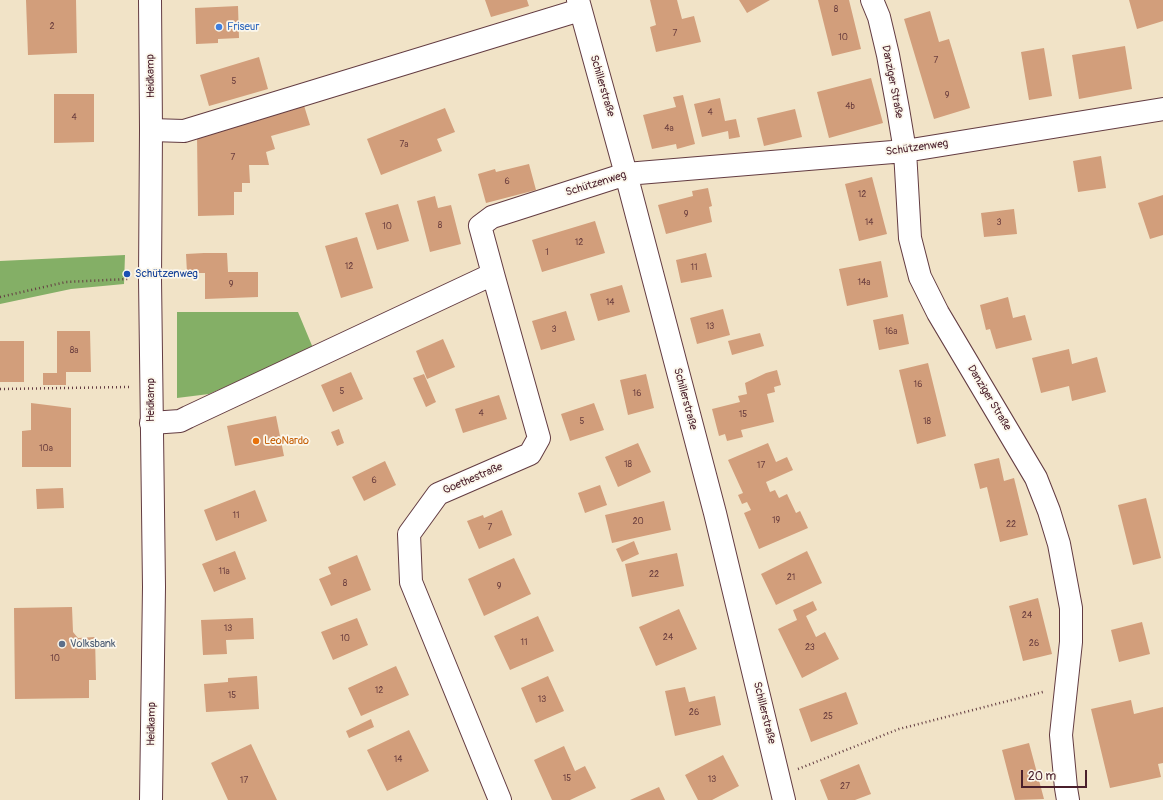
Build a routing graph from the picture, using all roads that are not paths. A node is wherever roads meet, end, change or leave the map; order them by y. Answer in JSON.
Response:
{"nodes":[{"id":1,"x":150,"y":0,"type":"edge"},
{"id":2,"x":872,"y":0,"type":"edge"},
{"id":3,"x":579,"y":5,"type":"edge"},
{"id":4,"x":1163,"y":109,"type":"edge"},
{"id":5,"x":151,"y":130,"type":"junction"},
{"id":6,"x":904,"y":151,"type":"junction"},
{"id":7,"x":626,"y":174,"type":"junction"},
{"id":8,"x":493,"y":274,"type":"junction"},
{"id":9,"x":152,"y":423,"type":"junction"},
{"id":10,"x":151,"y":800,"type":"edge"},
{"id":11,"x":500,"y":800,"type":"edge"},
{"id":12,"x":784,"y":800,"type":"edge"},
{"id":13,"x":1068,"y":800,"type":"edge"}],
"edges":[{"from":1,"to":5,"type":"street","name":"Heidkamp"},
{"from":2,"to":6,"type":"street","name":"Danziger Straße"},
{"from":3,"to":5,"type":"street"},
{"from":3,"to":7,"type":"street","name":"Schillerstraße"},
{"from":4,"to":6,"type":"street","name":"Schützenweg"},
{"from":5,"to":9,"type":"street","name":"Heidkamp"},
{"from":6,"to":7,"type":"street","name":"Schützenweg"},
{"from":6,"to":13,"type":"street","name":"Danziger Straße"},
{"from":7,"to":8,"type":"street","name":"Schützenweg"},
{"from":7,"to":12,"type":"street","name":"Schillerstraße"},
{"from":8,"to":9,"type":"street"},
{"from":8,"to":11,"type":"street","name":"Goethestraße"},
{"from":9,"to":10,"type":"street","name":"Heidkamp"}]}
